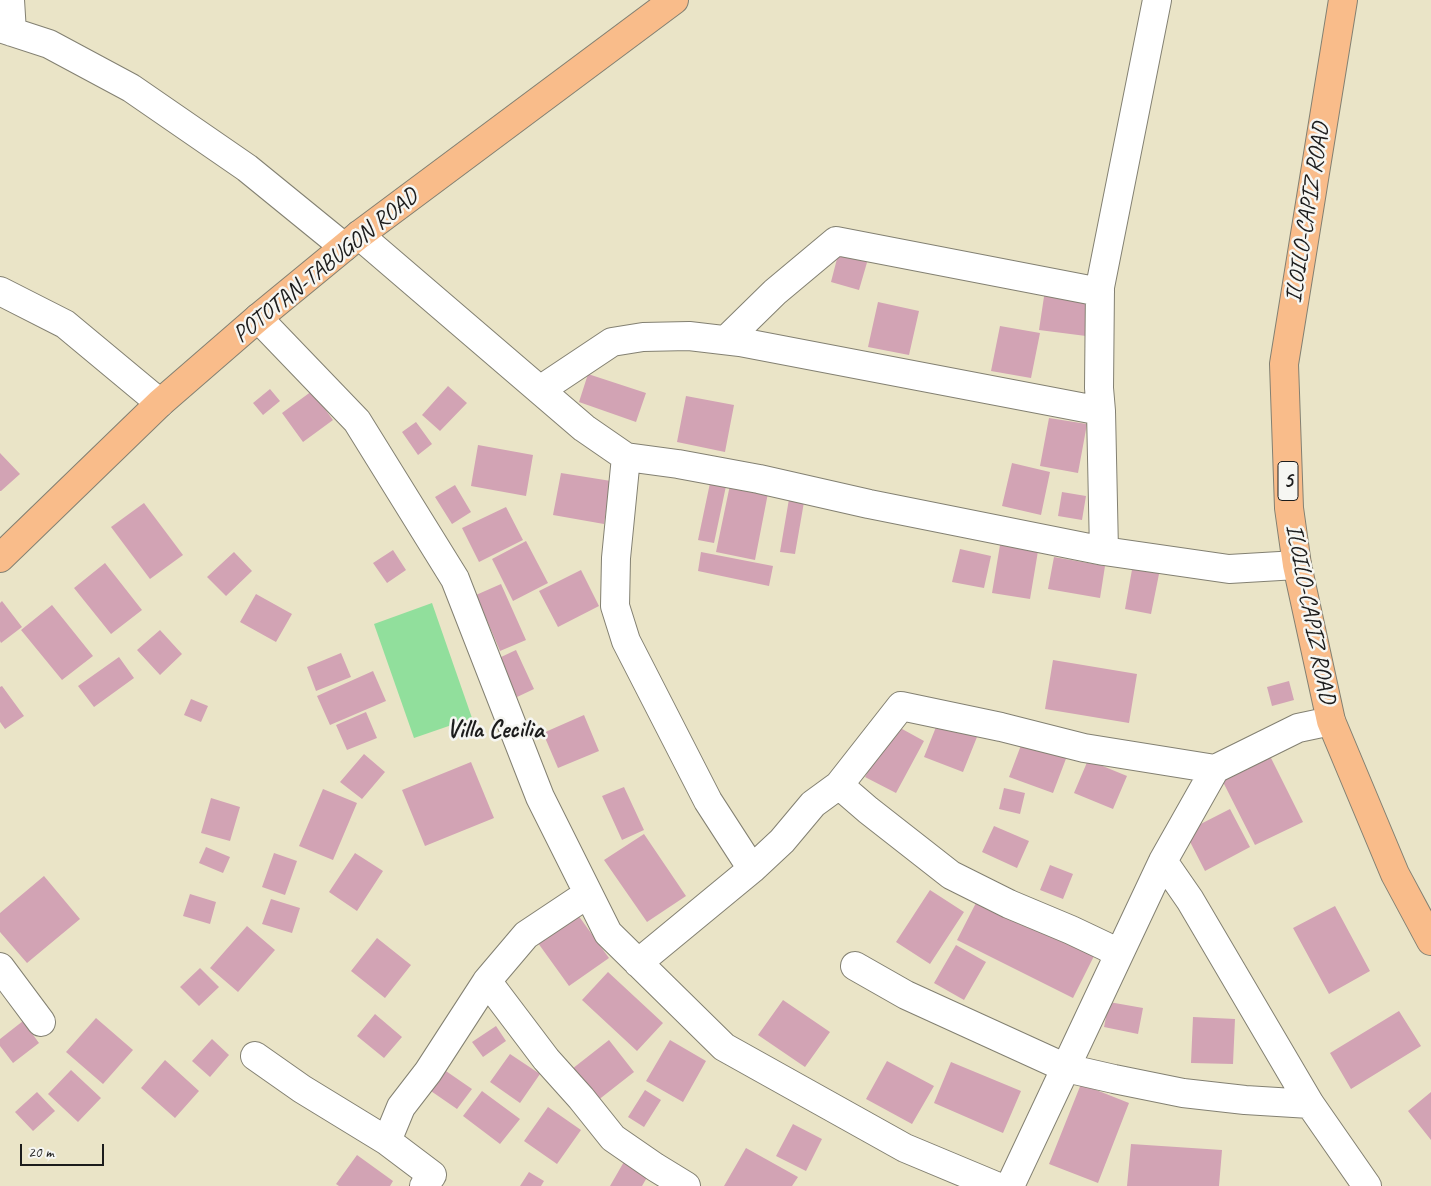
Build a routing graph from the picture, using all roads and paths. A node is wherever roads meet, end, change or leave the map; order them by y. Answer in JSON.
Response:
{"nodes":[{"id":1,"x":10,"y":0,"type":"edge"},
{"id":2,"x":674,"y":0,"type":"edge"},
{"id":3,"x":1157,"y":0,"type":"edge"},
{"id":4,"x":1343,"y":0,"type":"edge"},
{"id":5,"x":6,"y":30,"type":"edge"},
{"id":6,"x":352,"y":241,"type":"junction"},
{"id":7,"x":0,"y":291,"type":"edge"},
{"id":8,"x":1100,"y":292,"type":"junction"},
{"id":9,"x":258,"y":318,"type":"junction"},
{"id":10,"x":726,"y":340,"type":"junction"},
{"id":11,"x":540,"y":390,"type":"junction"},
{"id":12,"x":160,"y":402,"type":"junction"},
{"id":13,"x":1101,"y":411,"type":"junction"},
{"id":14,"x":626,"y":457,"type":"junction"},
{"id":15,"x":1104,"y":551,"type":"junction"},
{"id":16,"x":0,"y":558,"type":"edge"},
{"id":17,"x":1297,"y":565,"type":"junction"},
{"id":18,"x":1331,"y":721,"type":"junction"},
{"id":19,"x":1215,"y":769,"type":"junction"},
{"id":20,"x":840,"y":786,"type":"junction"},
{"id":21,"x":1163,"y":861,"type":"junction"},
{"id":22,"x":752,"y":869,"type":"junction"},
{"id":23,"x":589,"y":895,"type":"junction"},
{"id":24,"x":1431,"y":941,"type":"edge"},
{"id":25,"x":1117,"y":958,"type":"junction"},
{"id":26,"x":638,"y":963,"type":"junction"},
{"id":27,"x":855,"y":966,"type":"dead end"},
{"id":28,"x":0,"y":967,"type":"edge"},
{"id":29,"x":487,"y":981,"type":"junction"},
{"id":30,"x":41,"y":1022,"type":"dead end"},
{"id":31,"x":255,"y":1056,"type":"dead end"},
{"id":32,"x":1066,"y":1068,"type":"junction"},
{"id":33,"x":1310,"y":1104,"type":"junction"},
{"id":34,"x":388,"y":1142,"type":"junction"},
{"id":35,"x":435,"y":1182,"type":"edge"},
{"id":36,"x":686,"y":1186,"type":"edge"},
{"id":37,"x":996,"y":1186,"type":"edge"},
{"id":38,"x":1010,"y":1186,"type":"edge"},
{"id":39,"x":1367,"y":1186,"type":"edge"}],
"edges":[{"from":1,"to":5,"type":"street"},
{"from":2,"to":6,"type":"main road","name":"POTOTAN-TABUGON ROAD"},
{"from":3,"to":8,"type":"street"},
{"from":4,"to":17,"type":"main road","name":"ILOILO-CAPIZ ROAD","number":"5"},
{"from":5,"to":6,"type":"street"},
{"from":6,"to":9,"type":"main road","name":"POTOTAN-TABUGON ROAD"},
{"from":6,"to":11,"type":"street"},
{"from":7,"to":12,"type":"street"},
{"from":8,"to":10,"type":"street"},
{"from":8,"to":13,"type":"street"},
{"from":9,"to":12,"type":"main road","name":"POTOTAN-TABUGON ROAD"},
{"from":9,"to":23,"type":"street"},
{"from":10,"to":11,"type":"street"},
{"from":10,"to":13,"type":"street"},
{"from":11,"to":14,"type":"street"},
{"from":12,"to":16,"type":"main road","name":"POTOTAN-TABUGON ROAD"},
{"from":13,"to":15,"type":"street"},
{"from":14,"to":15,"type":"street"},
{"from":14,"to":22,"type":"street"},
{"from":15,"to":17,"type":"street"},
{"from":17,"to":18,"type":"main road","name":"ILOILO-CAPIZ ROAD","number":"5"},
{"from":18,"to":19,"type":"street"},
{"from":18,"to":24,"type":"main road","name":"ILOILO-CAPIZ ROAD","number":"5"},
{"from":19,"to":20,"type":"street"},
{"from":19,"to":21,"type":"street"},
{"from":20,"to":22,"type":"street"},
{"from":20,"to":25,"type":"street"},
{"from":21,"to":25,"type":"street"},
{"from":21,"to":33,"type":"street"},
{"from":22,"to":26,"type":"street"},
{"from":23,"to":26,"type":"street"},
{"from":23,"to":29,"type":"street"},
{"from":25,"to":32,"type":"street"},
{"from":26,"to":37,"type":"street"},
{"from":27,"to":32,"type":"street"},
{"from":28,"to":30,"type":"street"},
{"from":29,"to":34,"type":"street"},
{"from":29,"to":36,"type":"street"},
{"from":31,"to":34,"type":"street"},
{"from":32,"to":33,"type":"street"},
{"from":32,"to":38,"type":"street"},
{"from":33,"to":39,"type":"street"},
{"from":34,"to":35,"type":"street"}]}
